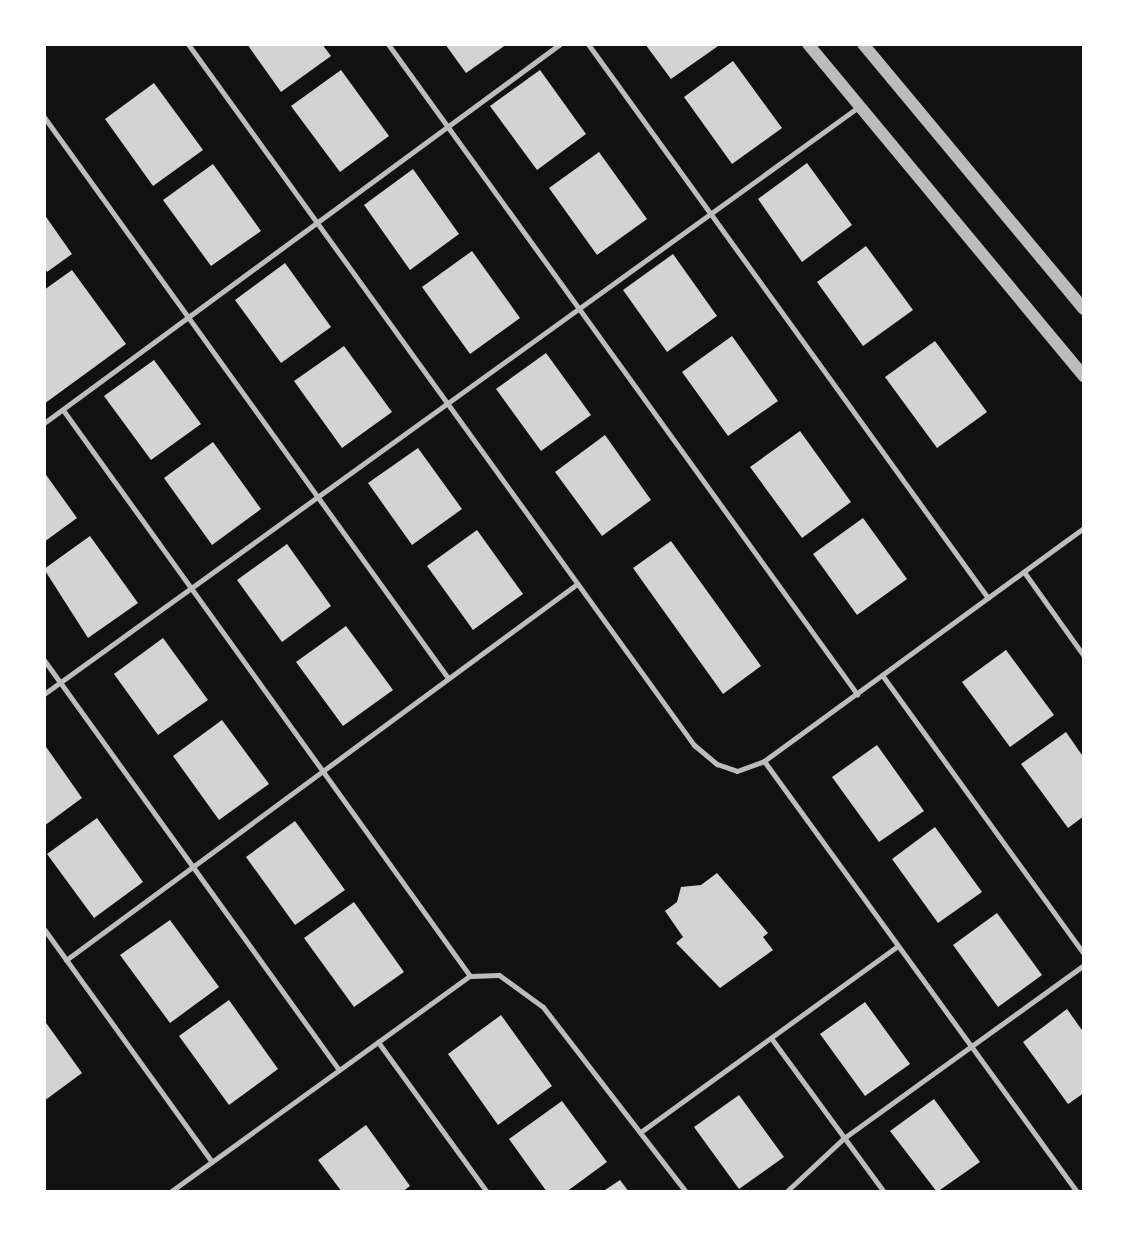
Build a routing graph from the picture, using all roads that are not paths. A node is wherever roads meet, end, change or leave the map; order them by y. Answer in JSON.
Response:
{"nodes":[{"id":1,"x":188,"y":44,"type":"edge"},
{"id":2,"x":388,"y":44,"type":"edge"},
{"id":3,"x":559,"y":44,"type":"edge"},
{"id":4,"x":588,"y":44,"type":"edge"},
{"id":5,"x":808,"y":44,"type":"edge"},
{"id":6,"x":863,"y":44,"type":"edge"},
{"id":7,"x":860,"y":106,"type":"junction"},
{"id":8,"x":44,"y":117,"type":"edge"},
{"id":9,"x":447,"y":125,"type":"junction"},
{"id":10,"x":710,"y":213,"type":"junction"},
{"id":11,"x":315,"y":220,"type":"junction"},
{"id":12,"x":579,"y":308,"type":"junction"},
{"id":13,"x":1084,"y":309,"type":"edge"},
{"id":14,"x":186,"y":314,"type":"junction"},
{"id":15,"x":1084,"y":376,"type":"edge"},
{"id":16,"x":447,"y":403,"type":"junction"},
{"id":17,"x":62,"y":410,"type":"junction"},
{"id":18,"x":44,"y":423,"type":"edge"},
{"id":19,"x":317,"y":497,"type":"junction"},
{"id":20,"x":1084,"y":528,"type":"edge"},
{"id":21,"x":1024,"y":572,"type":"junction"},
{"id":22,"x":577,"y":584,"type":"junction"},
{"id":23,"x":191,"y":588,"type":"junction"},
{"id":24,"x":988,"y":598,"type":"junction"},
{"id":25,"x":1084,"y":656,"type":"edge"},
{"id":26,"x":44,"y":660,"type":"edge"},
{"id":27,"x":882,"y":676,"type":"junction"},
{"id":28,"x":448,"y":678,"type":"junction"},
{"id":29,"x":60,"y":682,"type":"junction"},
{"id":30,"x":44,"y":694,"type":"edge"},
{"id":31,"x":857,"y":694,"type":"junction"},
{"id":32,"x":764,"y":761,"type":"junction"},
{"id":33,"x":321,"y":768,"type":"junction"},
{"id":34,"x":194,"y":867,"type":"junction"},
{"id":35,"x":44,"y":929,"type":"edge"},
{"id":36,"x":898,"y":946,"type":"junction"},
{"id":37,"x":1084,"y":954,"type":"edge"},
{"id":38,"x":66,"y":960,"type":"junction"},
{"id":39,"x":1084,"y":965,"type":"edge"},
{"id":40,"x":470,"y":976,"type":"junction"},
{"id":41,"x":771,"y":1038,"type":"junction"},
{"id":42,"x":378,"y":1042,"type":"junction"},
{"id":43,"x":971,"y":1047,"type":"junction"},
{"id":44,"x":339,"y":1070,"type":"junction"},
{"id":45,"x":642,"y":1131,"type":"junction"},
{"id":46,"x":844,"y":1138,"type":"junction"},
{"id":47,"x":212,"y":1162,"type":"junction"},
{"id":48,"x":170,"y":1192,"type":"edge"},
{"id":49,"x":486,"y":1192,"type":"edge"},
{"id":50,"x":687,"y":1192,"type":"edge"},
{"id":51,"x":786,"y":1192,"type":"edge"},
{"id":52,"x":884,"y":1192,"type":"edge"},
{"id":53,"x":1077,"y":1192,"type":"edge"}],
"edges":[{"from":1,"to":11,"type":"lane"},
{"from":2,"to":9,"type":"lane"},
{"from":3,"to":9,"type":"lane"},
{"from":4,"to":10,"type":"lane"},
{"from":5,"to":7,"type":"street"},
{"from":6,"to":13,"type":"street"},
{"from":7,"to":10,"type":"lane"},
{"from":7,"to":15,"type":"street"},
{"from":8,"to":14,"type":"lane"},
{"from":9,"to":11,"type":"lane"},
{"from":9,"to":12,"type":"lane"},
{"from":10,"to":12,"type":"lane"},
{"from":10,"to":24,"type":"lane"},
{"from":11,"to":14,"type":"lane"},
{"from":11,"to":16,"type":"lane"},
{"from":12,"to":16,"type":"lane"},
{"from":12,"to":31,"type":"lane"},
{"from":14,"to":17,"type":"lane"},
{"from":14,"to":19,"type":"lane"},
{"from":16,"to":19,"type":"lane"},
{"from":16,"to":22,"type":"lane"},
{"from":17,"to":18,"type":"lane"},
{"from":17,"to":23,"type":"lane"},
{"from":19,"to":23,"type":"lane"},
{"from":19,"to":28,"type":"lane"},
{"from":20,"to":21,"type":"lane"},
{"from":21,"to":24,"type":"lane"},
{"from":21,"to":25,"type":"lane"},
{"from":22,"to":28,"type":"lane"},
{"from":22,"to":32,"type":"lane"},
{"from":23,"to":29,"type":"lane"},
{"from":23,"to":33,"type":"lane"},
{"from":24,"to":27,"type":"lane"},
{"from":26,"to":29,"type":"lane"},
{"from":27,"to":31,"type":"lane"},
{"from":27,"to":37,"type":"lane"},
{"from":28,"to":33,"type":"lane"},
{"from":29,"to":30,"type":"lane"},
{"from":29,"to":34,"type":"lane"},
{"from":31,"to":32,"type":"lane"},
{"from":32,"to":36,"type":"lane"},
{"from":33,"to":34,"type":"lane"},
{"from":33,"to":40,"type":"lane"},
{"from":34,"to":38,"type":"lane"},
{"from":34,"to":44,"type":"lane"},
{"from":35,"to":38,"type":"lane"},
{"from":36,"to":41,"type":"lane"},
{"from":36,"to":43,"type":"lane"},
{"from":38,"to":47,"type":"lane"},
{"from":39,"to":43,"type":"lane"},
{"from":40,"to":42,"type":"lane"},
{"from":40,"to":45,"type":"lane"},
{"from":41,"to":45,"type":"lane"},
{"from":41,"to":46,"type":"lane"},
{"from":42,"to":44,"type":"lane"},
{"from":42,"to":49,"type":"lane"},
{"from":43,"to":46,"type":"lane"},
{"from":43,"to":53,"type":"lane"},
{"from":44,"to":47,"type":"lane"},
{"from":45,"to":50,"type":"lane"},
{"from":46,"to":51,"type":"lane"},
{"from":46,"to":52,"type":"lane"},
{"from":47,"to":48,"type":"lane"}]}
